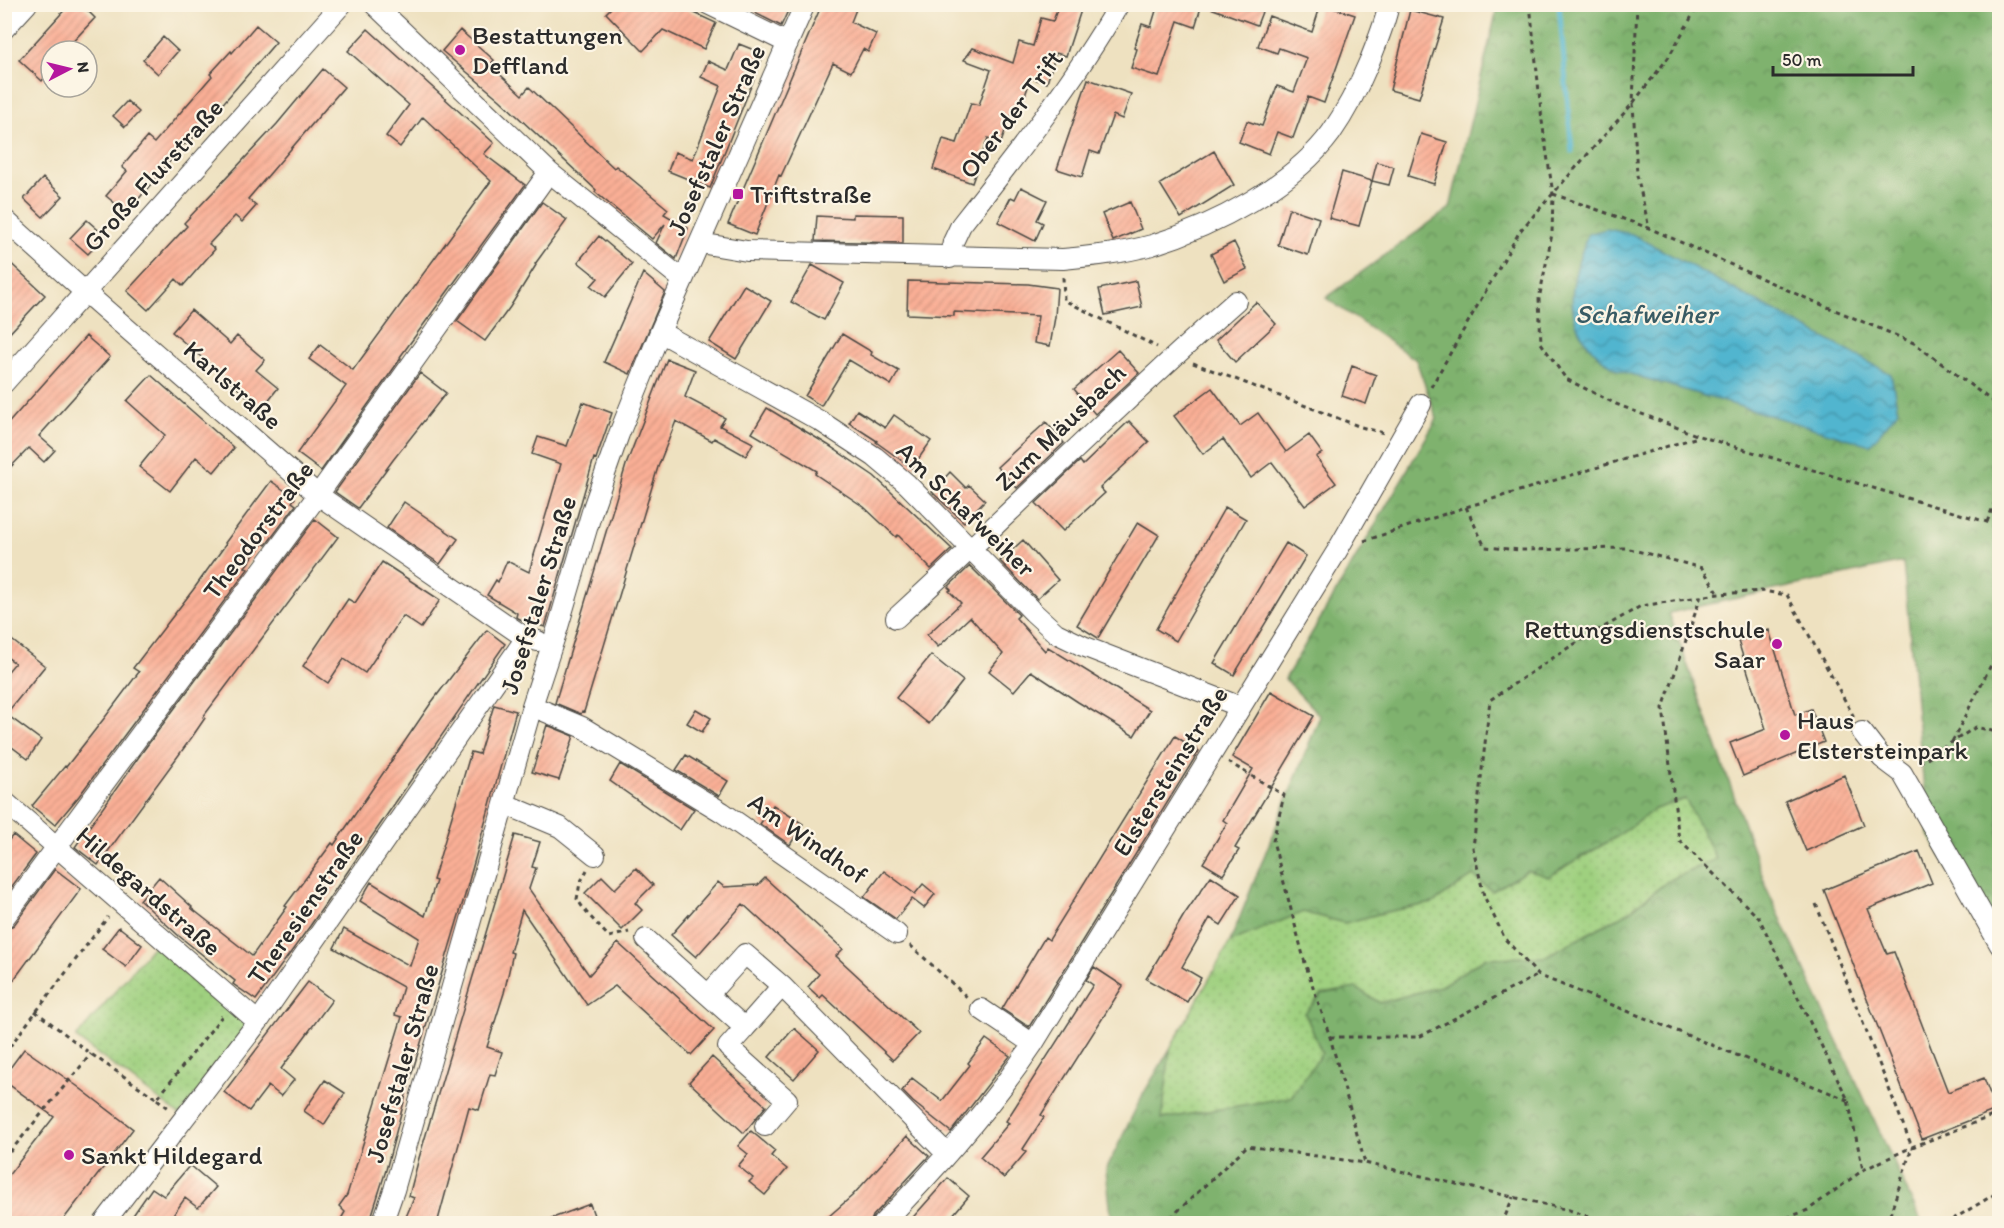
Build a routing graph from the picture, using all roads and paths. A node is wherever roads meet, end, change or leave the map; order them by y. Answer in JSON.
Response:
{"nodes":[{"id":1,"x":27,"y":4,"type":"edge"},
{"id":2,"x":342,"y":4,"type":"edge"},
{"id":3,"x":708,"y":4,"type":"edge"},
{"id":4,"x":805,"y":4,"type":"edge"},
{"id":5,"x":1119,"y":4,"type":"edge"},
{"id":6,"x":1389,"y":4,"type":"edge"},
{"id":7,"x":1530,"y":4,"type":"edge"},
{"id":8,"x":1637,"y":4,"type":"edge"},
{"id":9,"x":1699,"y":4,"type":"edge"},
{"id":10,"x":379,"y":6,"type":"edge"},
{"id":11,"x":4,"y":29,"type":"edge"},
{"id":12,"x":788,"y":43,"type":"junction"},
{"id":13,"x":1634,"y":103,"type":"junction"},
{"id":14,"x":549,"y":172,"type":"junction"},
{"id":15,"x":1553,"y":194,"type":"junction"},
{"id":16,"x":4,"y":219,"type":"edge"},
{"id":17,"x":1649,"y":228,"type":"junction"},
{"id":18,"x":700,"y":243,"type":"junction"},
{"id":19,"x":950,"y":258,"type":"junction"},
{"id":20,"x":1063,"y":259,"type":"junction"},
{"id":21,"x":683,"y":280,"type":"junction"},
{"id":22,"x":85,"y":292,"type":"junction"},
{"id":23,"x":1236,"y":301,"type":"dead end"},
{"id":24,"x":660,"y":332,"type":"junction"},
{"id":25,"x":1174,"y":356,"type":"junction"},
{"id":26,"x":4,"y":383,"type":"edge"},
{"id":27,"x":1421,"y":405,"type":"joint"},
{"id":28,"x":2000,"y":407,"type":"edge"},
{"id":29,"x":1700,"y":436,"type":"junction"},
{"id":30,"x":1400,"y":438,"type":"junction"},
{"id":31,"x":2000,"y":489,"type":"edge"},
{"id":32,"x":318,"y":495,"type":"junction"},
{"id":33,"x":1466,"y":507,"type":"junction"},
{"id":34,"x":1986,"y":522,"type":"junction"},
{"id":35,"x":2000,"y":530,"type":"edge"},
{"id":36,"x":972,"y":549,"type":"junction"},
{"id":37,"x":1337,"y":550,"type":"junction"},
{"id":38,"x":2000,"y":552,"type":"edge"},
{"id":39,"x":1719,"y":594,"type":"junction"},
{"id":40,"x":1701,"y":597,"type":"junction"},
{"id":41,"x":896,"y":618,"type":"dead end"},
{"id":42,"x":526,"y":638,"type":"junction"},
{"id":43,"x":553,"y":645,"type":"junction"},
{"id":44,"x":532,"y":706,"type":"junction"},
{"id":45,"x":1241,"y":707,"type":"junction"},
{"id":46,"x":1862,"y":732,"type":"joint"},
{"id":47,"x":2000,"y":733,"type":"edge"},
{"id":48,"x":1952,"y":742,"type":"junction"},
{"id":49,"x":1213,"y":753,"type":"junction"},
{"id":50,"x":1902,"y":773,"type":"junction"},
{"id":51,"x":4,"y":801,"type":"edge"},
{"id":52,"x":505,"y":804,"type":"junction"},
{"id":53,"x":56,"y":846,"type":"junction"},
{"id":54,"x":595,"y":855,"type":"joint"},
{"id":55,"x":120,"y":902,"type":"junction"},
{"id":56,"x":1816,"y":904,"type":"dead end"},
{"id":57,"x":4,"y":918,"type":"edge"},
{"id":58,"x":897,"y":934,"type":"joint"},
{"id":59,"x":646,"y":939,"type":"joint"},
{"id":60,"x":2000,"y":945,"type":"edge"},
{"id":61,"x":1538,"y":975,"type":"junction"},
{"id":62,"x":782,"y":986,"type":"junction"},
{"id":63,"x":708,"y":995,"type":"junction"},
{"id":64,"x":233,"y":1001,"type":"junction"},
{"id":65,"x":981,"y":1009,"type":"joint"},
{"id":66,"x":35,"y":1011,"type":"junction"},
{"id":67,"x":258,"y":1022,"type":"junction"},
{"id":68,"x":745,"y":1028,"type":"junction"},
{"id":69,"x":1330,"y":1037,"type":"junction"},
{"id":70,"x":1033,"y":1044,"type":"junction"},
{"id":71,"x":4,"y":1054,"type":"edge"},
{"id":72,"x":91,"y":1054,"type":"junction"},
{"id":73,"x":1848,"y":1100,"type":"junction"},
{"id":74,"x":2000,"y":1113,"type":"edge"},
{"id":75,"x":765,"y":1126,"type":"dead end"},
{"id":76,"x":1912,"y":1147,"type":"junction"},
{"id":77,"x":947,"y":1154,"type":"junction"},
{"id":78,"x":4,"y":1159,"type":"edge"},
{"id":79,"x":1365,"y":1163,"type":"junction"},
{"id":80,"x":1863,"y":1170,"type":"junction"},
{"id":81,"x":2000,"y":1191,"type":"edge"},
{"id":82,"x":1513,"y":1197,"type":"junction"},
{"id":83,"x":103,"y":1224,"type":"edge"},
{"id":84,"x":382,"y":1224,"type":"edge"},
{"id":85,"x":882,"y":1224,"type":"edge"},
{"id":86,"x":1164,"y":1224,"type":"edge"},
{"id":87,"x":1502,"y":1224,"type":"edge"},
{"id":88,"x":1611,"y":1224,"type":"edge"},
{"id":89,"x":1770,"y":1224,"type":"edge"},
{"id":90,"x":1887,"y":1224,"type":"edge"},
{"id":91,"x":1945,"y":1224,"type":"edge"}],
"edges":[{"from":1,"to":11,"type":"street"},
{"from":2,"to":22,"type":"street","name":"Große Flurstraße"},
{"from":3,"to":12,"type":"street"},
{"from":4,"to":12,"type":"street","name":"Josefstaler Straße"},
{"from":5,"to":19,"type":"street","name":"Ober der Trift"},
{"from":6,"to":20,"type":"street"},
{"from":7,"to":15,"type":"path"},
{"from":8,"to":13,"type":"path"},
{"from":9,"to":13,"type":"path"},
{"from":10,"to":14,"type":"street"},
{"from":12,"to":18,"type":"street","name":"Josefstaler Straße"},
{"from":13,"to":15,"type":"path"},
{"from":13,"to":17,"type":"path"},
{"from":14,"to":21,"type":"street"},
{"from":14,"to":32,"type":"street","name":"Theodorstraße"},
{"from":15,"to":17,"type":"path"},
{"from":15,"to":27,"type":"path"},
{"from":15,"to":29,"type":"path"},
{"from":16,"to":22,"type":"street","name":"Karlstraße"},
{"from":17,"to":28,"type":"path"},
{"from":18,"to":19,"type":"street"},
{"from":18,"to":21,"type":"street","name":"Josefstaler Straße"},
{"from":19,"to":20,"type":"street"},
{"from":20,"to":25,"type":"path"},
{"from":21,"to":24,"type":"street","name":"Josefstaler Straße"},
{"from":22,"to":26,"type":"street","name":"Große Flurstraße"},
{"from":22,"to":32,"type":"street","name":"Karlstraße"},
{"from":23,"to":25,"type":"street","name":"Zum Mäusbach"},
{"from":24,"to":36,"type":"street","name":"Am Schafweiher"},
{"from":24,"to":43,"type":"street","name":"Josefstaler Straße"},
{"from":25,"to":30,"type":"path"},
{"from":25,"to":36,"type":"street","name":"Zum Mäusbach"},
{"from":27,"to":30,"type":"street","name":"Elstersteinstraße"},
{"from":29,"to":33,"type":"path"},
{"from":29,"to":34,"type":"path"},
{"from":30,"to":37,"type":"street","name":"Elstersteinstraße"},
{"from":31,"to":34,"type":"path"},
{"from":32,"to":42,"type":"street","name":"Karlstraße"},
{"from":32,"to":53,"type":"street","name":"Theodorstraße"},
{"from":33,"to":37,"type":"path"},
{"from":33,"to":39,"type":"path"},
{"from":34,"to":35,"type":"path"},
{"from":36,"to":41,"type":"street","name":"Zum Mäusbach"},
{"from":36,"to":45,"type":"street","name":"Am Schafweiher"},
{"from":37,"to":45,"type":"street","name":"Elstersteinstraße"},
{"from":38,"to":48,"type":"path"},
{"from":39,"to":40,"type":"path"},
{"from":39,"to":46,"type":"path"},
{"from":40,"to":61,"type":"path"},
{"from":40,"to":73,"type":"path"},
{"from":42,"to":43,"type":"street"},
{"from":42,"to":67,"type":"street","name":"Theresienstraße"},
{"from":43,"to":44,"type":"street","name":"Josefstaler Straße"},
{"from":44,"to":52,"type":"street","name":"Josefstaler Straße"},
{"from":44,"to":58,"type":"street","name":"Am Windhof"},
{"from":45,"to":49,"type":"street","name":"Elstersteinstraße"},
{"from":46,"to":50,"type":"street"},
{"from":47,"to":48,"type":"path"},
{"from":48,"to":50,"type":"path"},
{"from":49,"to":69,"type":"path"},
{"from":49,"to":70,"type":"street","name":"Elstersteinstraße"},
{"from":50,"to":60,"type":"street"},
{"from":51,"to":53,"type":"street","name":"Hildegardstraße"},
{"from":52,"to":54,"type":"street"},
{"from":52,"to":84,"type":"street","name":"Josefstaler Straße"},
{"from":53,"to":55,"type":"street","name":"Hildegardstraße"},
{"from":53,"to":57,"type":"street","name":"Theodorstraße"},
{"from":54,"to":59,"type":"path"},
{"from":55,"to":64,"type":"street","name":"Hildegardstraße"},
{"from":55,"to":66,"type":"path"},
{"from":56,"to":76,"type":"path"},
{"from":58,"to":65,"type":"path"},
{"from":59,"to":63,"type":"street"},
{"from":61,"to":69,"type":"path"},
{"from":61,"to":73,"type":"path"},
{"from":62,"to":63,"type":"street"},
{"from":62,"to":68,"type":"street"},
{"from":62,"to":77,"type":"street"},
{"from":63,"to":68,"type":"street"},
{"from":64,"to":67,"type":"street","name":"Hildegardstraße"},
{"from":64,"to":72,"type":"path"},
{"from":65,"to":70,"type":"street"},
{"from":66,"to":71,"type":"path"},
{"from":66,"to":72,"type":"path"},
{"from":67,"to":83,"type":"street","name":"Theresienstraße"},
{"from":68,"to":75,"type":"street"},
{"from":69,"to":79,"type":"path"},
{"from":70,"to":77,"type":"street","name":"Elstersteinstraße"},
{"from":72,"to":78,"type":"path"},
{"from":73,"to":80,"type":"path"},
{"from":74,"to":76,"type":"path"},
{"from":76,"to":80,"type":"path"},
{"from":76,"to":90,"type":"path"},
{"from":77,"to":85,"type":"street","name":"Elstersteinstraße"},
{"from":79,"to":82,"type":"path"},
{"from":79,"to":86,"type":"path"},
{"from":80,"to":89,"type":"path"},
{"from":81,"to":91,"type":"path"},
{"from":82,"to":87,"type":"path"},
{"from":82,"to":88,"type":"path"}]}
